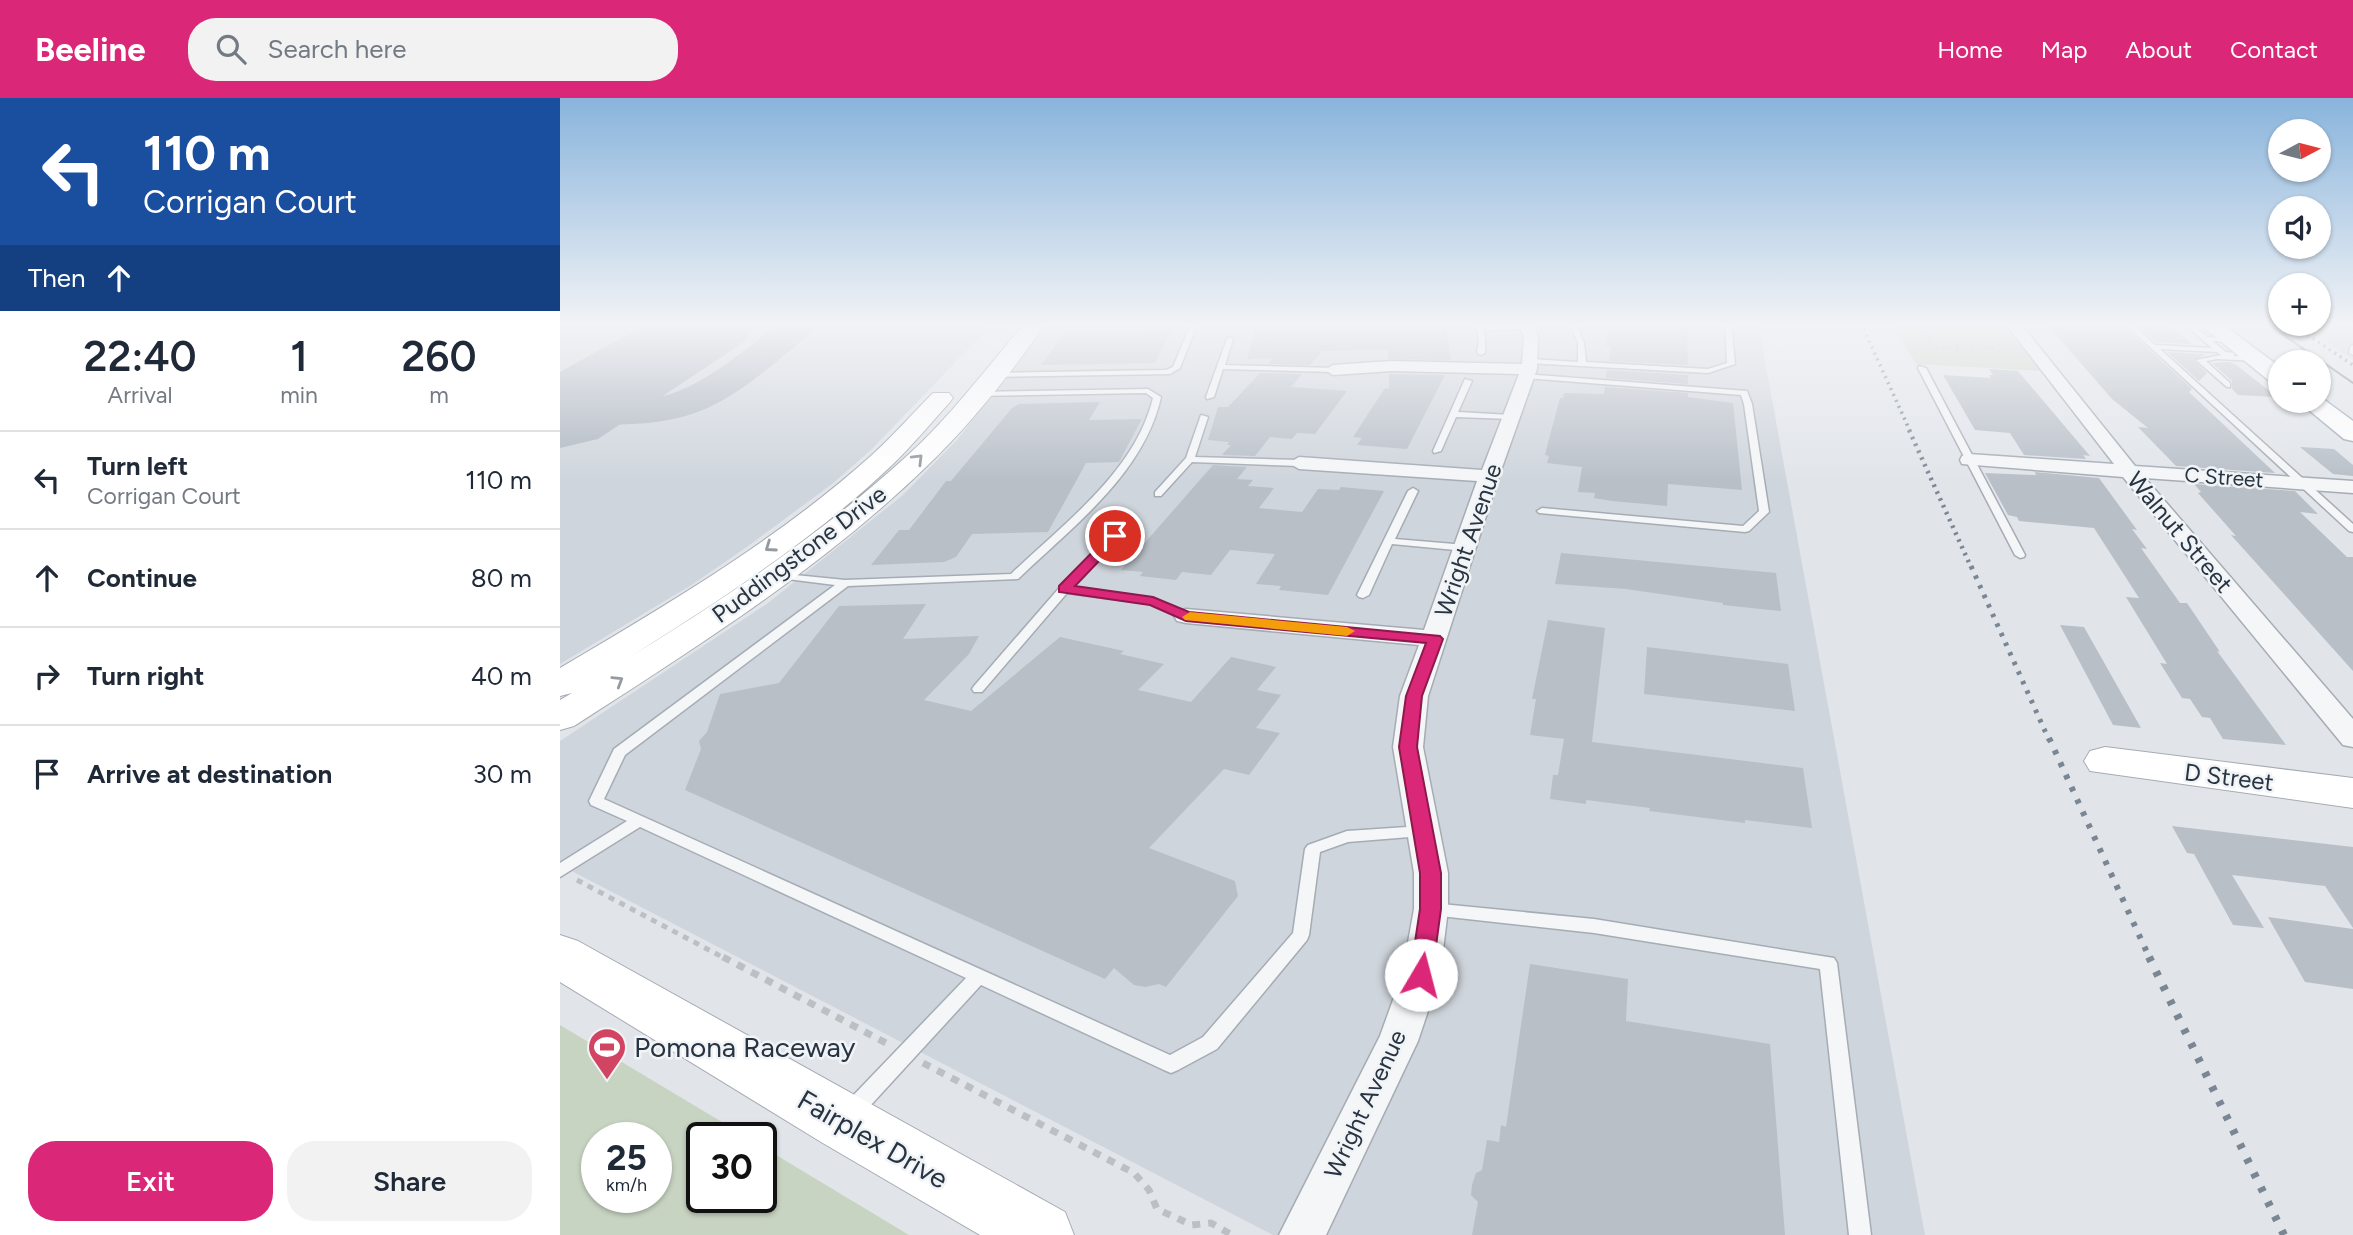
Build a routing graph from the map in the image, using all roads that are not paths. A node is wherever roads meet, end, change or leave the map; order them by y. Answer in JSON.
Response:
{"nodes":[{"id":1,"x":1027,"y":376,"type":"edge"},
{"id":2,"x":1217,"y":376,"type":"edge"},
{"id":3,"x":1525,"y":376,"type":"edge"},
{"id":4,"x":1592,"y":376,"type":"edge"},
{"id":5,"x":1926,"y":376,"type":"edge"},
{"id":6,"x":2048,"y":376,"type":"edge"},
{"id":7,"x":2185,"y":376,"type":"edge"},
{"id":8,"x":2216,"y":376,"type":"edge"},
{"id":9,"x":975,"y":378,"type":"junction"},
{"id":10,"x":1468,"y":381,"type":"dead end"},
{"id":11,"x":2227,"y":385,"type":"dead end"},
{"id":12,"x":2331,"y":390,"type":"edge"},
{"id":13,"x":1210,"y":397,"type":"dead end"},
{"id":14,"x":2353,"y":406,"type":"edge"},
{"id":15,"x":2326,"y":413,"type":"edge"},
{"id":16,"x":1454,"y":414,"type":"junction"},
{"id":17,"x":1204,"y":417,"type":"dead end"},
{"id":18,"x":1511,"y":417,"type":"junction"},
{"id":19,"x":2353,"y":433,"type":"edge"},
{"id":20,"x":1437,"y":451,"type":"dead end"},
{"id":21,"x":1190,"y":459,"type":"junction"},
{"id":22,"x":1969,"y":460,"type":"junction"},
{"id":23,"x":1299,"y":463,"type":"joint"},
{"id":24,"x":2128,"y":470,"type":"junction"},
{"id":25,"x":1489,"y":476,"type":"junction"},
{"id":26,"x":2302,"y":483,"type":"junction"},
{"id":27,"x":2353,"y":486,"type":"edge"},
{"id":28,"x":1413,"y":491,"type":"dead end"},
{"id":29,"x":1158,"y":494,"type":"dead end"},
{"id":30,"x":1542,"y":511,"type":"dead end"},
{"id":31,"x":2353,"y":529,"type":"edge"},
{"id":32,"x":1115,"y":536,"type":"dead end"},
{"id":33,"x":1389,"y":541,"type":"junction"},
{"id":34,"x":1466,"y":548,"type":"junction"},
{"id":35,"x":2020,"y":555,"type":"dead end"},
{"id":36,"x":778,"y":575,"type":"junction"},
{"id":37,"x":845,"y":583,"type":"junction"},
{"id":38,"x":1064,"y":589,"type":"junction"},
{"id":39,"x":1363,"y":595,"type":"dead end"},
{"id":40,"x":1186,"y":616,"type":"joint"},
{"id":41,"x":1435,"y":639,"type":"junction"},
{"id":42,"x":560,"y":684,"type":"edge"},
{"id":43,"x":978,"y":689,"type":"dead end"},
{"id":44,"x":560,"y":717,"type":"edge"},
{"id":45,"x":2353,"y":738,"type":"edge"},
{"id":46,"x":2105,"y":761,"type":"dead end"},
{"id":47,"x":2353,"y":793,"type":"edge"},
{"id":48,"x":638,"y":821,"type":"junction"},
{"id":49,"x":1423,"y":831,"type":"junction"},
{"id":50,"x":560,"y":871,"type":"edge"},
{"id":51,"x":1431,"y":909,"type":"junction"},
{"id":52,"x":560,"y":956,"type":"edge"},
{"id":53,"x":979,"y":976,"type":"junction"},
{"id":54,"x":842,"y":1122,"type":"junction"},
{"id":55,"x":1042,"y":1235,"type":"edge"},
{"id":56,"x":1302,"y":1235,"type":"edge"},
{"id":57,"x":1860,"y":1235,"type":"edge"}],
"edges":[{"from":1,"to":9,"type":"lane"},
{"from":2,"to":13,"type":"lane"},
{"from":3,"to":18,"type":"street","name":"Wright Avenue"},
{"from":4,"to":30,"type":"lane"},
{"from":5,"to":22,"type":"lane"},
{"from":6,"to":24,"type":"street","name":"Walnut Street"},
{"from":7,"to":26,"type":"lane"},
{"from":8,"to":11,"type":"lane"},
{"from":36,"to":9,"type":"street","name":"Puddingstone Drive","one_way":true},
{"from":9,"to":37,"type":"lane"},
{"from":9,"to":42,"type":"street","name":"Puddingstone Drive","one_way":true},
{"from":10,"to":16,"type":"lane"},
{"from":12,"to":14,"type":"main road"},
{"from":15,"to":19,"type":"main road"},
{"from":16,"to":18,"type":"lane"},
{"from":16,"to":20,"type":"lane"},
{"from":17,"to":21,"type":"lane"},
{"from":18,"to":25,"type":"street","name":"Wright Avenue"},
{"from":21,"to":23,"type":"lane"},
{"from":21,"to":29,"type":"lane"},
{"from":22,"to":24,"type":"street","name":"C Street"},
{"from":22,"to":35,"type":"lane"},
{"from":23,"to":25,"type":"street"},
{"from":24,"to":26,"type":"street","name":"C Street"},
{"from":24,"to":45,"type":"street","name":"Walnut Street"},
{"from":25,"to":34,"type":"street","name":"Wright Avenue"},
{"from":26,"to":27,"type":"street","name":"C Street"},
{"from":26,"to":31,"type":"lane"},
{"from":28,"to":33,"type":"lane"},
{"from":32,"to":38,"type":"lane"},
{"from":33,"to":34,"type":"lane"},
{"from":33,"to":39,"type":"lane"},
{"from":34,"to":41,"type":"street","name":"Wright Avenue"},
{"from":36,"to":37,"type":"lane"},
{"from":44,"to":36,"type":"street","name":"Puddingstone Drive","one_way":true},
{"from":37,"to":48,"type":"lane"},
{"from":38,"to":40,"type":"lane"},
{"from":38,"to":43,"type":"lane"},
{"from":40,"to":41,"type":"street"},
{"from":41,"to":49,"type":"street","name":"Wright Avenue"},
{"from":46,"to":47,"type":"street","name":"D Street"},
{"from":48,"to":50,"type":"lane"},
{"from":48,"to":53,"type":"lane"},
{"from":49,"to":51,"type":"street","name":"Wright Avenue"},
{"from":49,"to":53,"type":"lane"},
{"from":51,"to":56,"type":"street","name":"Wright Avenue"},
{"from":51,"to":57,"type":"lane"},
{"from":52,"to":54,"type":"street","name":"Fairplex Drive"},
{"from":53,"to":54,"type":"lane"},
{"from":54,"to":55,"type":"street","name":"Fairplex Drive"}]}
